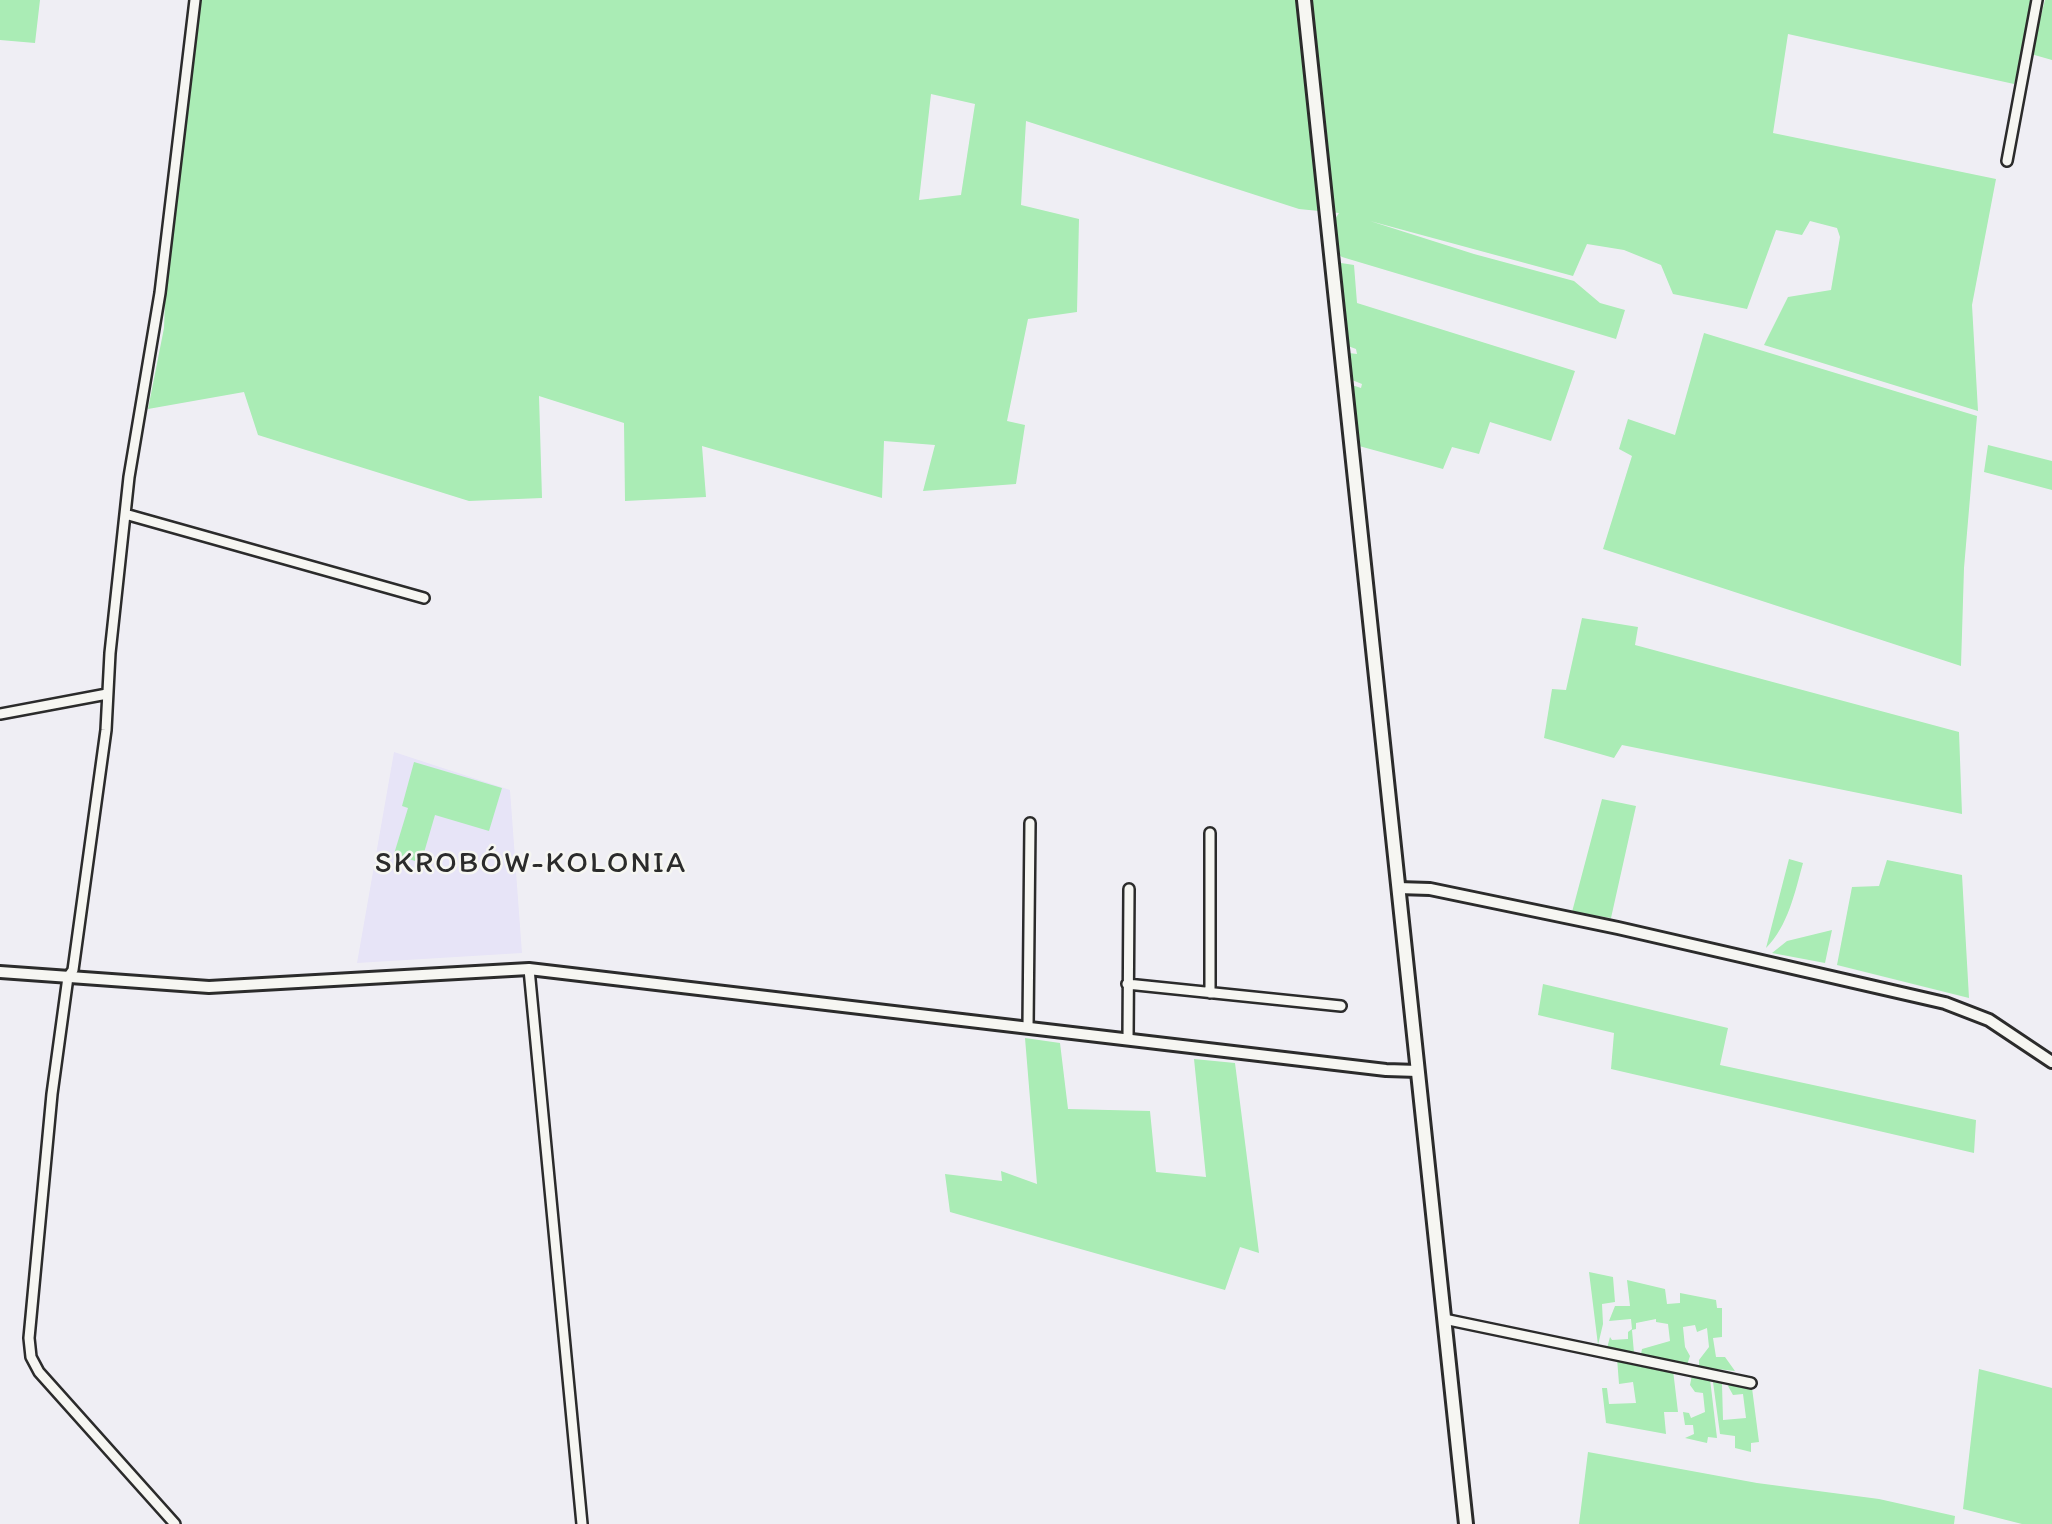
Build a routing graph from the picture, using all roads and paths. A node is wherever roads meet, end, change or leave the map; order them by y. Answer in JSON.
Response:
{"nodes":[{"id":1,"x":195,"y":0,"type":"edge"},
{"id":2,"x":1304,"y":0,"type":"edge"},
{"id":3,"x":2037,"y":0,"type":"edge"},
{"id":4,"x":2007,"y":161,"type":"dead end"},
{"id":5,"x":125,"y":514,"type":"junction"},
{"id":6,"x":424,"y":598,"type":"dead end"},
{"id":7,"x":107,"y":694,"type":"junction"},
{"id":8,"x":0,"y":715,"type":"edge"},
{"id":9,"x":1030,"y":822,"type":"dead end"},
{"id":10,"x":1210,"y":833,"type":"dead end"},
{"id":11,"x":1398,"y":888,"type":"junction"},
{"id":12,"x":1129,"y":889,"type":"dead end"},
{"id":13,"x":528,"y":969,"type":"junction"},
{"id":14,"x":0,"y":971,"type":"edge"},
{"id":15,"x":68,"y":977,"type":"junction"},
{"id":16,"x":1127,"y":984,"type":"junction"},
{"id":17,"x":1210,"y":993,"type":"junction"},
{"id":18,"x":1341,"y":1006,"type":"dead end"},
{"id":19,"x":1028,"y":1027,"type":"junction"},
{"id":20,"x":1128,"y":1039,"type":"junction"},
{"id":21,"x":2052,"y":1062,"type":"edge"},
{"id":22,"x":1418,"y":1071,"type":"junction"},
{"id":23,"x":1444,"y":1319,"type":"junction"},
{"id":24,"x":1751,"y":1383,"type":"dead end"},
{"id":25,"x":175,"y":1524,"type":"edge"},
{"id":26,"x":582,"y":1524,"type":"edge"},
{"id":27,"x":1466,"y":1524,"type":"edge"}],
"edges":[{"from":1,"to":5,"type":"street"},
{"from":2,"to":11,"type":"main road"},
{"from":3,"to":4,"type":"street"},
{"from":5,"to":6,"type":"street"},
{"from":5,"to":7,"type":"street"},
{"from":7,"to":8,"type":"street"},
{"from":7,"to":15,"type":"street"},
{"from":9,"to":19,"type":"street"},
{"from":10,"to":17,"type":"street"},
{"from":11,"to":21,"type":"street"},
{"from":11,"to":22,"type":"main road"},
{"from":12,"to":16,"type":"street"},
{"from":13,"to":15,"type":"street"},
{"from":13,"to":19,"type":"street"},
{"from":13,"to":26,"type":"street"},
{"from":14,"to":15,"type":"street"},
{"from":15,"to":25,"type":"street"},
{"from":16,"to":17,"type":"street"},
{"from":16,"to":20,"type":"street"},
{"from":17,"to":18,"type":"street"},
{"from":19,"to":20,"type":"street"},
{"from":20,"to":22,"type":"street"},
{"from":22,"to":23,"type":"main road"},
{"from":23,"to":24,"type":"street"},
{"from":23,"to":27,"type":"main road"}]}
